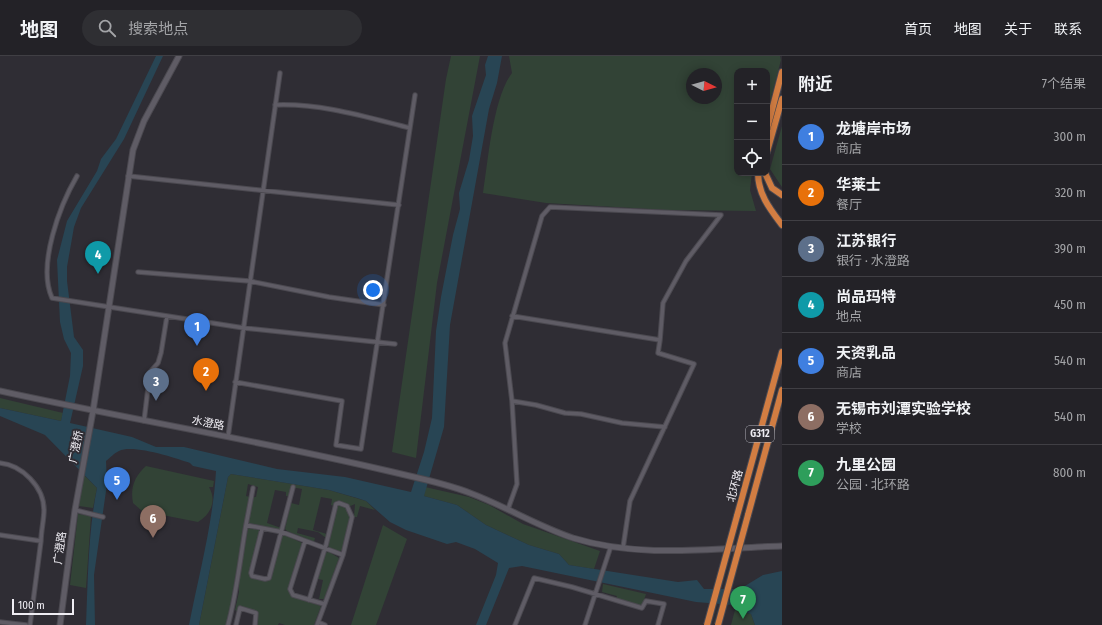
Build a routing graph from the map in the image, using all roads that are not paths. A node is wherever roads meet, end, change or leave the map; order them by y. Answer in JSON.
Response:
{"nodes":[{"id":1,"x":179,"y":56,"type":"edge"},
{"id":2,"x":782,"y":72,"type":"edge"},
{"id":3,"x":280,"y":73,"type":"dead end"},
{"id":4,"x":415,"y":95,"type":"dead end"},
{"id":5,"x":782,"y":99,"type":"edge"},
{"id":6,"x":275,"y":105,"type":"junction"},
{"id":7,"x":770,"y":118,"type":"edge"},
{"id":8,"x":410,"y":128,"type":"junction"},
{"id":9,"x":770,"y":141,"type":"edge"},
{"id":10,"x":77,"y":176,"type":"dead end"},
{"id":11,"x":128,"y":176,"type":"junction"},
{"id":12,"x":758,"y":176,"type":"edge"},
{"id":13,"x":766,"y":176,"type":"edge"},
{"id":14,"x":263,"y":191,"type":"junction"},
{"id":15,"x":782,"y":195,"type":"edge"},
{"id":16,"x":399,"y":205,"type":"junction"},
{"id":17,"x":782,"y":225,"type":"edge"},
{"id":18,"x":138,"y":272,"type":"dead end"},
{"id":19,"x":249,"y":281,"type":"junction"},
{"id":20,"x":384,"y":305,"type":"junction"},
{"id":21,"x":110,"y":307,"type":"junction"},
{"id":22,"x":167,"y":316,"type":"junction"},
{"id":23,"x":512,"y":316,"type":"junction"},
{"id":24,"x":244,"y":328,"type":"junction"},
{"id":25,"x":660,"y":340,"type":"junction"},
{"id":26,"x":378,"y":342,"type":"junction"},
{"id":27,"x":395,"y":344,"type":"dead end"},
{"id":28,"x":782,"y":352,"type":"edge"},
{"id":29,"x":235,"y":382,"type":"junction"},
{"id":30,"x":782,"y":390,"type":"edge"},
{"id":31,"x":0,"y":391,"type":"edge"},
{"id":32,"x":512,"y":401,"type":"junction"},
{"id":33,"x":93,"y":411,"type":"junction"},
{"id":34,"x":144,"y":421,"type":"junction"},
{"id":35,"x":665,"y":427,"type":"junction"},
{"id":36,"x":228,"y":437,"type":"junction"},
{"id":37,"x":0,"y":463,"type":"edge"},
{"id":38,"x":81,"y":473,"type":"joint"},
{"id":39,"x":293,"y":487,"type":"dead end"},
{"id":40,"x":253,"y":488,"type":"dead end"},
{"id":41,"x":508,"y":509,"type":"junction"},
{"id":42,"x":75,"y":510,"type":"junction"},
{"id":43,"x":103,"y":517,"type":"dead end"},
{"id":44,"x":246,"y":525,"type":"junction"},
{"id":45,"x":262,"y":528,"type":"junction"},
{"id":46,"x":282,"y":532,"type":"junction"},
{"id":47,"x":0,"y":535,"type":"edge"},
{"id":48,"x":305,"y":540,"type":"junction"},
{"id":49,"x":41,"y":541,"type":"junction"},
{"id":50,"x":611,"y":546,"type":"junction"},
{"id":51,"x":782,"y":546,"type":"edge"},
{"id":52,"x":325,"y":548,"type":"junction"},
{"id":53,"x":622,"y":548,"type":"junction"},
{"id":54,"x":343,"y":555,"type":"junction"},
{"id":55,"x":594,"y":595,"type":"junction"},
{"id":56,"x":309,"y":600,"type":"junction"},
{"id":57,"x":324,"y":604,"type":"dead end"},
{"id":58,"x":232,"y":613,"type":"junction"},
{"id":59,"x":238,"y":615,"type":"junction"},
{"id":60,"x":0,"y":622,"type":"edge"},
{"id":61,"x":317,"y":624,"type":"edge"},
{"id":62,"x":26,"y":625,"type":"edge"},
{"id":63,"x":30,"y":625,"type":"edge"},
{"id":64,"x":60,"y":625,"type":"edge"},
{"id":65,"x":228,"y":625,"type":"edge"},
{"id":66,"x":236,"y":625,"type":"edge"},
{"id":67,"x":255,"y":625,"type":"edge"},
{"id":68,"x":325,"y":625,"type":"edge"},
{"id":69,"x":515,"y":625,"type":"edge"},
{"id":70,"x":584,"y":625,"type":"edge"},
{"id":71,"x":658,"y":625,"type":"edge"},
{"id":72,"x":707,"y":625,"type":"edge"},
{"id":73,"x":718,"y":625,"type":"edge"}],
"edges":[{"from":1,"to":11,"type":"street","name":"广澄桥"},
{"from":2,"to":7,"type":"highway"},
{"from":3,"to":6,"type":"street"},
{"from":4,"to":8,"type":"street"},
{"from":5,"to":9,"type":"highway"},
{"from":6,"to":8,"type":"street"},
{"from":6,"to":14,"type":"street"},
{"from":8,"to":16,"type":"street"},
{"from":10,"to":21,"type":"street"},
{"from":11,"to":14,"type":"street"},
{"from":11,"to":21,"type":"street","name":"广澄桥"},
{"from":12,"to":17,"type":"highway"},
{"from":13,"to":15,"type":"highway"},
{"from":14,"to":16,"type":"street"},
{"from":14,"to":19,"type":"street"},
{"from":16,"to":20,"type":"street"},
{"from":18,"to":19,"type":"street"},
{"from":19,"to":20,"type":"street"},
{"from":19,"to":24,"type":"street"},
{"from":20,"to":26,"type":"street"},
{"from":21,"to":22,"type":"street"},
{"from":21,"to":33,"type":"street","name":"广澄桥"},
{"from":22,"to":24,"type":"street"},
{"from":22,"to":34,"type":"street"},
{"from":23,"to":25,"type":"street"},
{"from":23,"to":25,"type":"street"},
{"from":23,"to":32,"type":"street"},
{"from":24,"to":26,"type":"street"},
{"from":24,"to":29,"type":"street"},
{"from":25,"to":35,"type":"street"},
{"from":26,"to":27,"type":"street"},
{"from":26,"to":29,"type":"street"},
{"from":28,"to":72,"type":"highway","name":"北环路","number":"G312","bridge":true},
{"from":29,"to":36,"type":"street"},
{"from":30,"to":73,"type":"highway","name":"北环路","number":"G312","bridge":true},
{"from":31,"to":33,"type":"street","name":"水澄路"},
{"from":32,"to":35,"type":"street"},
{"from":32,"to":41,"type":"street"},
{"from":33,"to":34,"type":"street","name":"水澄路"},
{"from":33,"to":38,"type":"street","name":"广澄桥"},
{"from":34,"to":36,"type":"street","name":"水澄路"},
{"from":35,"to":53,"type":"street"},
{"from":36,"to":41,"type":"street","name":"水澄路"},
{"from":37,"to":49,"type":"street"},
{"from":38,"to":42,"type":"street","name":"广澄路"},
{"from":39,"to":46,"type":"street"},
{"from":40,"to":44,"type":"street"},
{"from":41,"to":50,"type":"street","name":"水澄路"},
{"from":42,"to":43,"type":"street"},
{"from":42,"to":64,"type":"street","name":"广澄路"},
{"from":44,"to":45,"type":"street"},
{"from":44,"to":58,"type":"street"},
{"from":45,"to":46,"type":"street"},
{"from":45,"to":46,"type":"street"},
{"from":46,"to":48,"type":"street"},
{"from":47,"to":49,"type":"street"},
{"from":48,"to":52,"type":"street"},
{"from":48,"to":56,"type":"street"},
{"from":49,"to":63,"type":"street"},
{"from":50,"to":53,"type":"street","name":"水澄路"},
{"from":50,"to":55,"type":"street"},
{"from":51,"to":53,"type":"street","name":"水澄路"},
{"from":52,"to":54,"type":"street"},
{"from":52,"to":54,"type":"street"},
{"from":52,"to":56,"type":"street"},
{"from":54,"to":61,"type":"street"},
{"from":55,"to":69,"type":"street"},
{"from":55,"to":70,"type":"street"},
{"from":55,"to":71,"type":"street"},
{"from":56,"to":57,"type":"street"},
{"from":58,"to":59,"type":"street"},
{"from":58,"to":65,"type":"street"},
{"from":59,"to":66,"type":"street"},
{"from":59,"to":67,"type":"street"},
{"from":60,"to":62,"type":"street"},
{"from":61,"to":68,"type":"street"}]}
